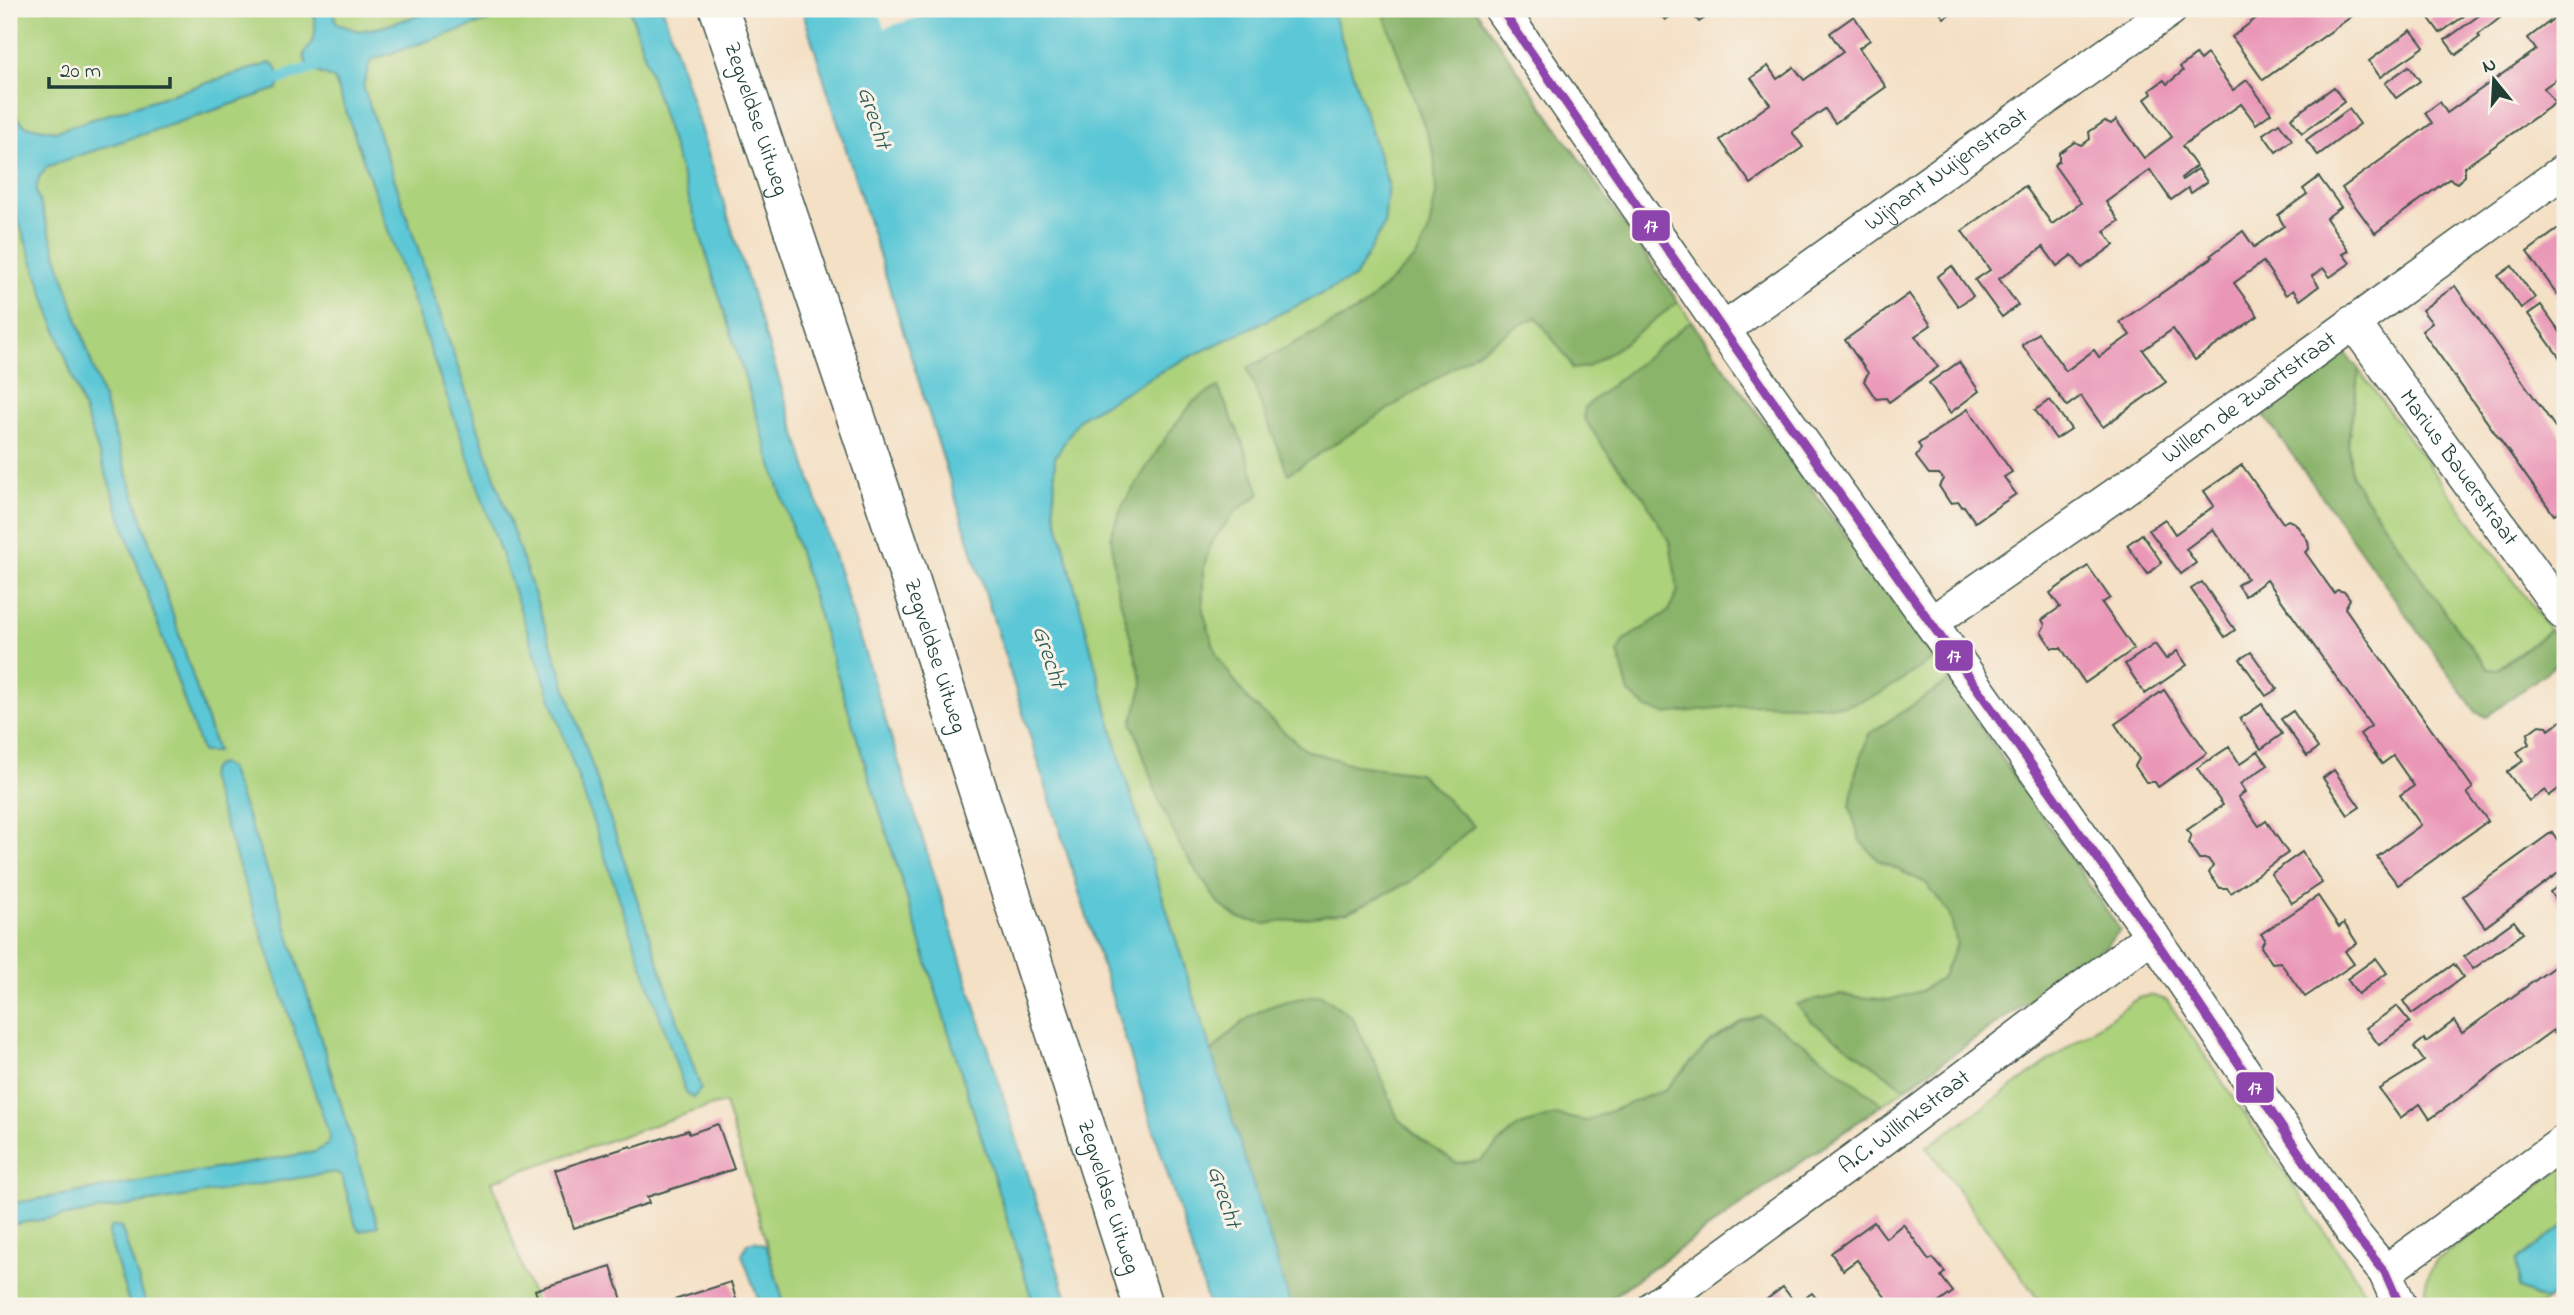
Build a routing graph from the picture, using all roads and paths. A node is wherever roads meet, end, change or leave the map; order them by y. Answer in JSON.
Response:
{"nodes":[{"id":1,"x":719,"y":9,"type":"edge"},
{"id":2,"x":1501,"y":9,"type":"edge"},
{"id":3,"x":2171,"y":9,"type":"edge"},
{"id":4,"x":2565,"y":170,"type":"edge"},
{"id":5,"x":2353,"y":322,"type":"junction"},
{"id":6,"x":1723,"y":330,"type":"junction"},
{"id":7,"x":2565,"y":611,"type":"edge"},
{"id":8,"x":1931,"y":623,"type":"junction"},
{"id":9,"x":2152,"y":935,"type":"junction"},
{"id":10,"x":2565,"y":1141,"type":"edge"},
{"id":11,"x":2385,"y":1272,"type":"junction"},
{"id":12,"x":1143,"y":1306,"type":"edge"},
{"id":13,"x":1655,"y":1306,"type":"edge"},
{"id":14,"x":2400,"y":1306,"type":"edge"}],
"edges":[{"from":1,"to":12,"type":"street","name":"Zegveldse Uitweg"},
{"from":2,"to":6,"type":"street"},
{"from":3,"to":6,"type":"street","name":"Wijnant Nuijenstraat"},
{"from":4,"to":5,"type":"street","name":"Willem de Zwartstraat"},
{"from":5,"to":7,"type":"street","name":"Marius Bauerstraat"},
{"from":5,"to":8,"type":"street","name":"Willem de Zwartstraat"},
{"from":6,"to":8,"type":"street"},
{"from":8,"to":9,"type":"street"},
{"from":9,"to":11,"type":"street"},
{"from":9,"to":13,"type":"street","name":"A.C. Willinkstraat"},
{"from":10,"to":11,"type":"street"},
{"from":11,"to":14,"type":"street"}]}
